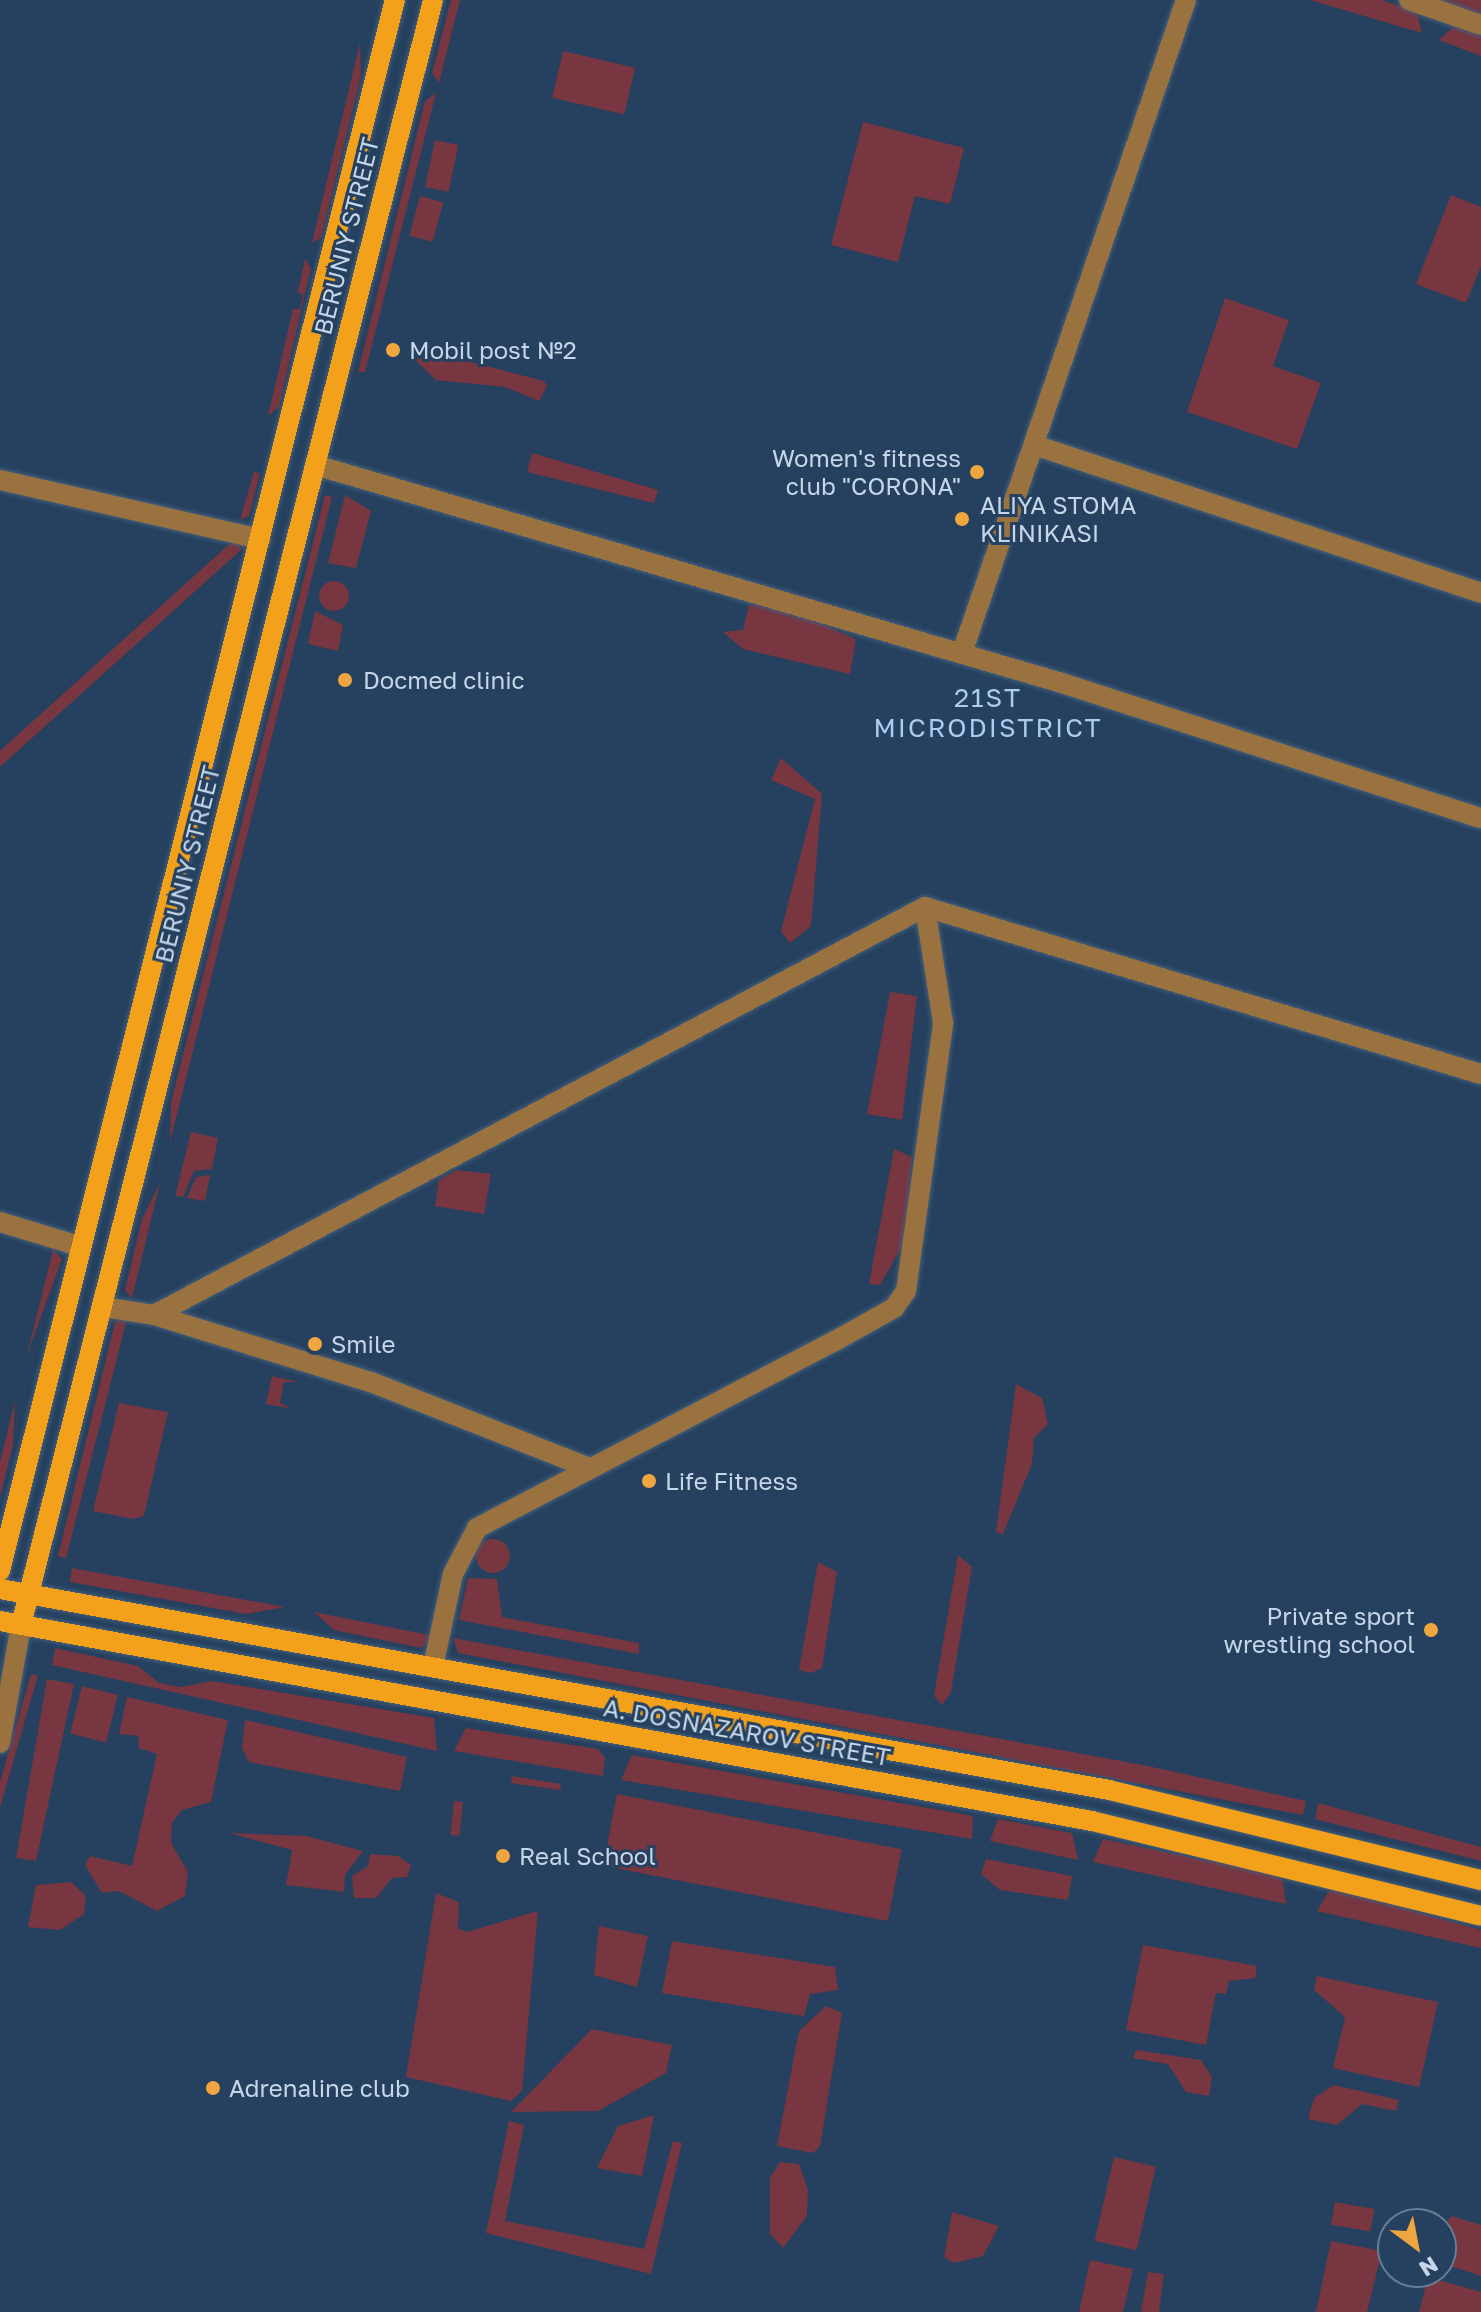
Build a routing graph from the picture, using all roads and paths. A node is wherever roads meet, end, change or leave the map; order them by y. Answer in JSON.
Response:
{"nodes":[{"id":1,"x":395,"y":0,"type":"edge"},
{"id":2,"x":433,"y":0,"type":"edge"},
{"id":3,"x":1186,"y":0,"type":"edge"},
{"id":4,"x":1409,"y":0,"type":"edge"},
{"id":5,"x":1481,"y":25,"type":"edge"},
{"id":6,"x":1034,"y":445,"type":"junction"},
{"id":7,"x":315,"y":465,"type":"junction"},
{"id":8,"x":0,"y":480,"type":"edge"},
{"id":9,"x":260,"y":539,"type":"junction"},
{"id":10,"x":1481,"y":593,"type":"edge"},
{"id":11,"x":962,"y":653,"type":"junction"},
{"id":12,"x":229,"y":665,"type":"junction"},
{"id":13,"x":262,"y":675,"type":"junction"},
{"id":14,"x":1481,"y":818,"type":"edge"},
{"id":15,"x":925,"y":907,"type":"junction"},
{"id":16,"x":1481,"y":1074,"type":"edge"},
{"id":17,"x":0,"y":1222,"type":"edge"},
{"id":18,"x":79,"y":1246,"type":"junction"},
{"id":19,"x":103,"y":1307,"type":"junction"},
{"id":20,"x":154,"y":1315,"type":"junction"},
{"id":21,"x":589,"y":1468,"type":"junction"},
{"id":22,"x":6,"y":1543,"type":"junction"},
{"id":23,"x":40,"y":1549,"type":"junction"},
{"id":24,"x":0,"y":1571,"type":"edge"},
{"id":25,"x":0,"y":1589,"type":"edge"},
{"id":26,"x":29,"y":1593,"type":"junction"},
{"id":27,"x":71,"y":1600,"type":"junction"},
{"id":28,"x":0,"y":1621,"type":"edge"},
{"id":29,"x":21,"y":1625,"type":"junction"},
{"id":30,"x":65,"y":1631,"type":"junction"},
{"id":31,"x":433,"y":1667,"type":"junction"},
{"id":32,"x":5,"y":1679,"type":"edge"},
{"id":33,"x":0,"y":1743,"type":"edge"},
{"id":34,"x":1481,"y":1880,"type":"edge"},
{"id":35,"x":1481,"y":1916,"type":"edge"}],
"edges":[{"from":1,"to":9,"type":"main road","name":"BERUNIY STREET"},
{"from":2,"to":7,"type":"main road","name":"BERUNIY STREET"},
{"from":3,"to":6,"type":"street"},
{"from":4,"to":5,"type":"street"},
{"from":6,"to":10,"type":"street"},
{"from":6,"to":11,"type":"street"},
{"from":7,"to":11,"type":"street"},
{"from":7,"to":13,"type":"main road","name":"BERUNIY STREET"},
{"from":8,"to":9,"type":"street"},
{"from":9,"to":12,"type":"main road","name":"BERUNIY STREET"},
{"from":11,"to":14,"type":"street"},
{"from":12,"to":13,"type":"main road"},
{"from":12,"to":18,"type":"main road","name":"BERUNIY STREET"},
{"from":13,"to":19,"type":"main road","name":"BERUNIY STREET"},
{"from":15,"to":16,"type":"street"},
{"from":15,"to":20,"type":"street"},
{"from":15,"to":21,"type":"street"},
{"from":17,"to":18,"type":"street"},
{"from":18,"to":22,"type":"main road","name":"BERUNIY STREET"},
{"from":19,"to":20,"type":"street"},
{"from":19,"to":23,"type":"main road","name":"BERUNIY STREET"},
{"from":20,"to":21,"type":"street"},
{"from":21,"to":31,"type":"street"},
{"from":22,"to":23,"type":"main road"},
{"from":22,"to":24,"type":"main road","name":"BERUNIY STREET"},
{"from":23,"to":26,"type":"main road","name":"BERUNIY STREET"},
{"from":25,"to":26,"type":"main road","name":"A. DOSNAZAROV STREET"},
{"from":26,"to":27,"type":"main road","name":"A. DOSNAZAROV STREET"},
{"from":26,"to":29,"type":"main road","name":"BERUNIY STREET"},
{"from":27,"to":30,"type":"main road"},
{"from":27,"to":31,"type":"main road","name":"A. DOSNAZAROV STREET"},
{"from":28,"to":29,"type":"main road","name":"A. DOSNAZAROV STREET"},
{"from":29,"to":30,"type":"main road","name":"A. DOSNAZAROV STREET"},
{"from":29,"to":32,"type":"street","name":"BERUNIY STREET"},
{"from":30,"to":35,"type":"main road","name":"A. DOSNAZAROV STREET"},
{"from":31,"to":34,"type":"main road","name":"A. DOSNAZAROV STREET"},
{"from":32,"to":33,"type":"street","name":"BERUNIY STREET"}]}
